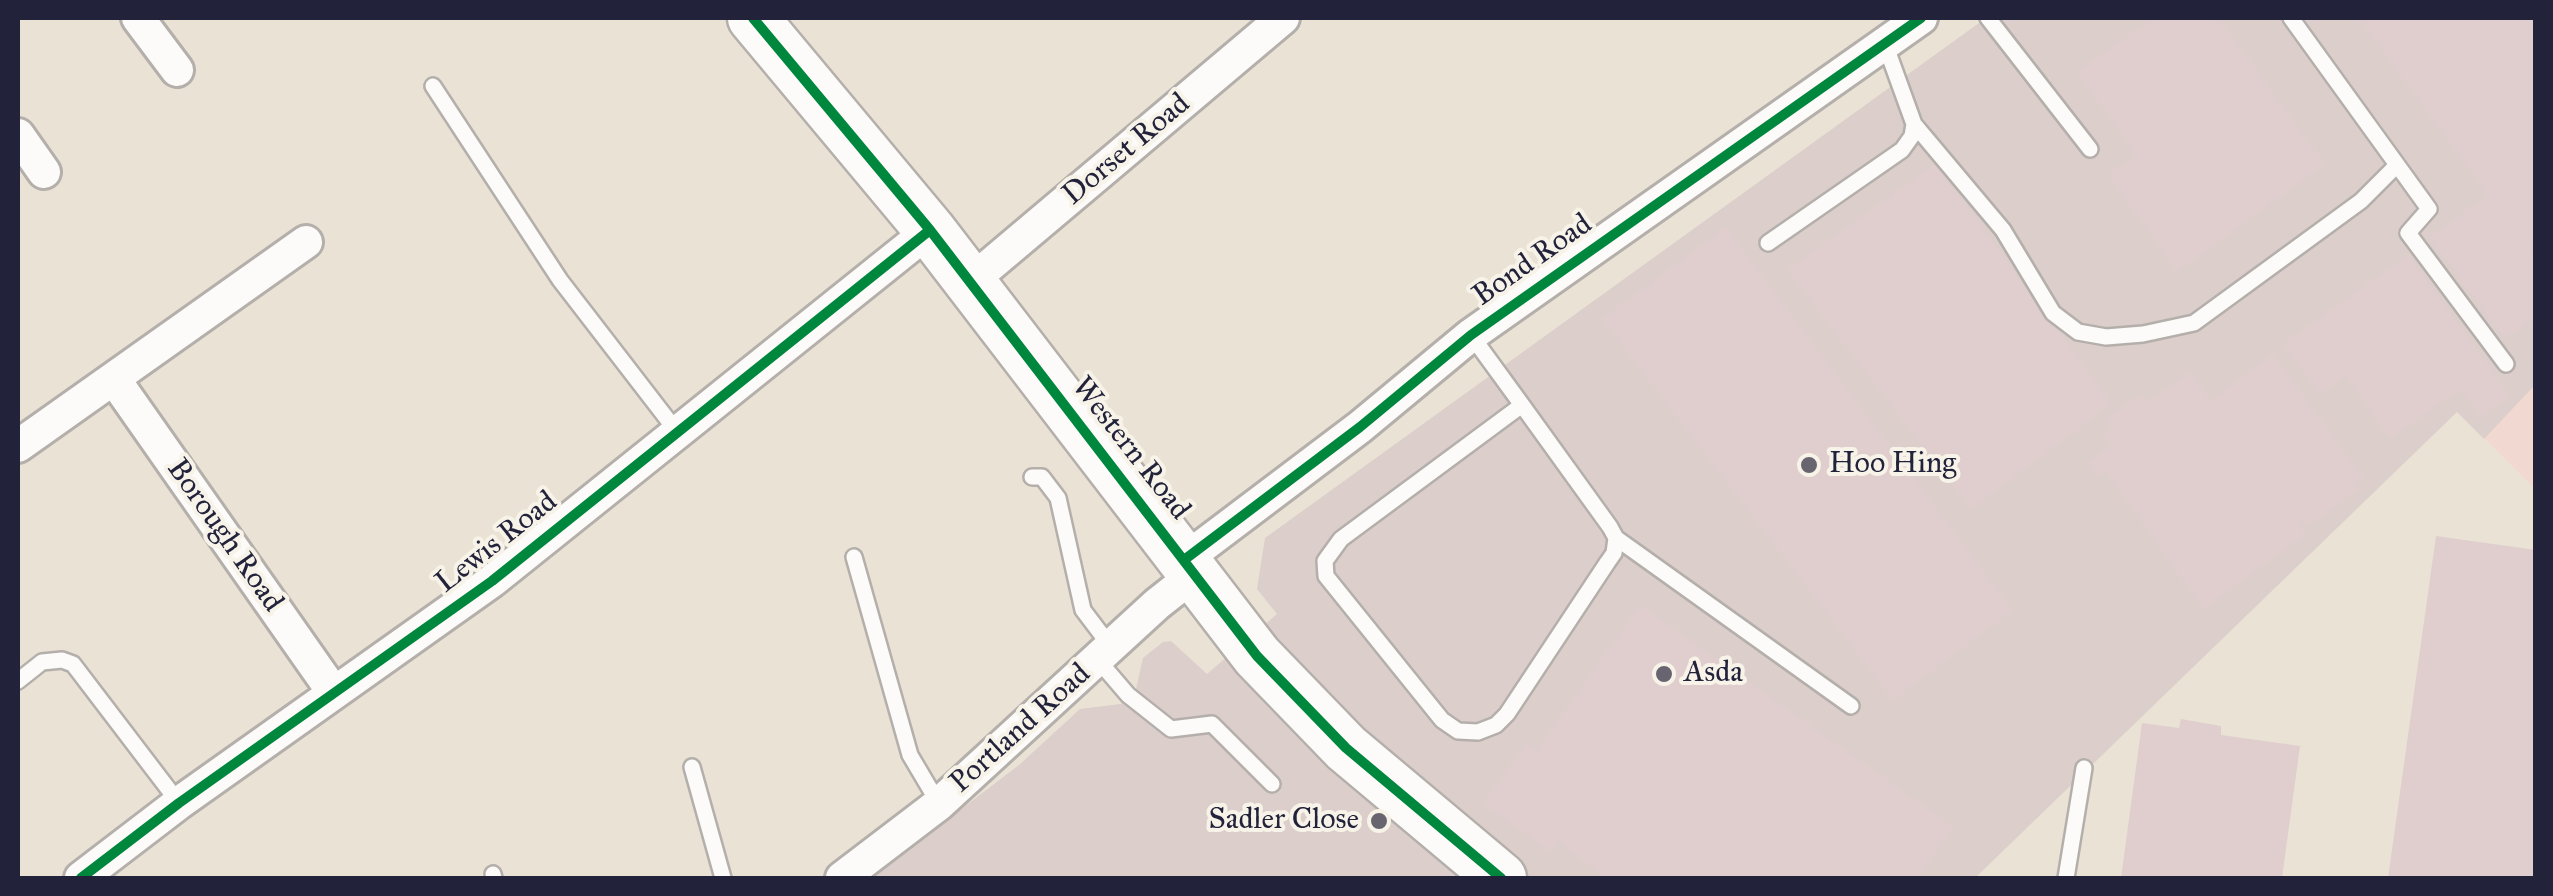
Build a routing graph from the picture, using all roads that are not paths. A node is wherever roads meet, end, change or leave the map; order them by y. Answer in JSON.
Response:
{"nodes":[{"id":1,"x":138,"y":18,"type":"edge"},
{"id":2,"x":753,"y":18,"type":"edge"},
{"id":3,"x":1283,"y":18,"type":"edge"},
{"id":4,"x":1921,"y":18,"type":"edge"},
{"id":5,"x":1988,"y":18,"type":"edge"},
{"id":6,"x":2291,"y":18,"type":"edge"},
{"id":7,"x":1885,"y":44,"type":"junction"},
{"id":8,"x":176,"y":70,"type":"dead end"},
{"id":9,"x":433,"y":86,"type":"dead end"},
{"id":10,"x":1914,"y":124,"type":"junction"},
{"id":11,"x":18,"y":135,"type":"edge"},
{"id":12,"x":2090,"y":149,"type":"dead end"},
{"id":13,"x":2396,"y":166,"type":"junction"},
{"id":14,"x":44,"y":172,"type":"dead end"},
{"id":15,"x":930,"y":230,"type":"junction"},
{"id":16,"x":306,"y":242,"type":"dead end"},
{"id":17,"x":1768,"y":243,"type":"dead end"},
{"id":18,"x":970,"y":282,"type":"junction"},
{"id":19,"x":1472,"y":335,"type":"junction"},
{"id":20,"x":2506,"y":364,"type":"dead end"},
{"id":21,"x":114,"y":379,"type":"junction"},
{"id":22,"x":1522,"y":405,"type":"junction"},
{"id":23,"x":678,"y":433,"type":"junction"},
{"id":24,"x":18,"y":446,"type":"edge"},
{"id":25,"x":1032,"y":478,"type":"dead end"},
{"id":26,"x":1613,"y":532,"type":"junction"},
{"id":27,"x":854,"y":558,"type":"dead end"},
{"id":28,"x":1190,"y":567,"type":"junction"},
{"id":29,"x":1105,"y":654,"type":"junction"},
{"id":30,"x":18,"y":681,"type":"edge"},
{"id":31,"x":334,"y":694,"type":"junction"},
{"id":32,"x":1851,"y":706,"type":"dead end"},
{"id":33,"x":692,"y":767,"type":"dead end"},
{"id":34,"x":2084,"y":768,"type":"dead end"},
{"id":35,"x":1272,"y":784,"type":"dead end"},
{"id":36,"x":179,"y":803,"type":"junction"},
{"id":37,"x":939,"y":804,"type":"junction"},
{"id":38,"x":81,"y":878,"type":"edge"},
{"id":39,"x":723,"y":878,"type":"edge"},
{"id":40,"x":842,"y":878,"type":"edge"},
{"id":41,"x":1500,"y":878,"type":"edge"},
{"id":42,"x":2066,"y":878,"type":"edge"}],
"edges":[{"from":1,"to":8,"type":"street"},
{"from":2,"to":15,"type":"main road","name":"Western Road"},
{"from":3,"to":18,"type":"street","name":"Dorset Road"},
{"from":4,"to":7,"type":"street","name":"Bond Road"},
{"from":5,"to":12,"type":"lane"},
{"from":6,"to":13,"type":"lane"},
{"from":7,"to":10,"type":"lane"},
{"from":7,"to":19,"type":"street","name":"Bond Road"},
{"from":9,"to":23,"type":"lane"},
{"from":10,"to":13,"type":"lane"},
{"from":10,"to":17,"type":"lane"},
{"from":11,"to":14,"type":"street"},
{"from":13,"to":20,"type":"lane"},
{"from":15,"to":18,"type":"main road","name":"Western Road"},
{"from":15,"to":23,"type":"street","name":"Lewis Road"},
{"from":16,"to":21,"type":"street"},
{"from":18,"to":28,"type":"main road","name":"Western Road"},
{"from":19,"to":22,"type":"lane"},
{"from":19,"to":28,"type":"street","name":"Bond Road"},
{"from":21,"to":24,"type":"street"},
{"from":21,"to":31,"type":"street","name":"Borough Road"},
{"from":22,"to":26,"type":"lane"},
{"from":22,"to":26,"type":"lane"},
{"from":23,"to":31,"type":"street","name":"Lewis Road"},
{"from":25,"to":29,"type":"lane"},
{"from":26,"to":32,"type":"lane"},
{"from":27,"to":37,"type":"lane"},
{"from":28,"to":29,"type":"street","name":"Portland Road"},
{"from":28,"to":41,"type":"main road","name":"Western Road"},
{"from":29,"to":35,"type":"lane"},
{"from":29,"to":37,"type":"street","name":"Portland Road"},
{"from":30,"to":36,"type":"lane"},
{"from":31,"to":36,"type":"street","name":"Lewis Road"},
{"from":33,"to":39,"type":"lane"},
{"from":34,"to":42,"type":"lane"},
{"from":36,"to":38,"type":"street","name":"Lewis Road"},
{"from":37,"to":40,"type":"street","name":"Portland Road"}]}
